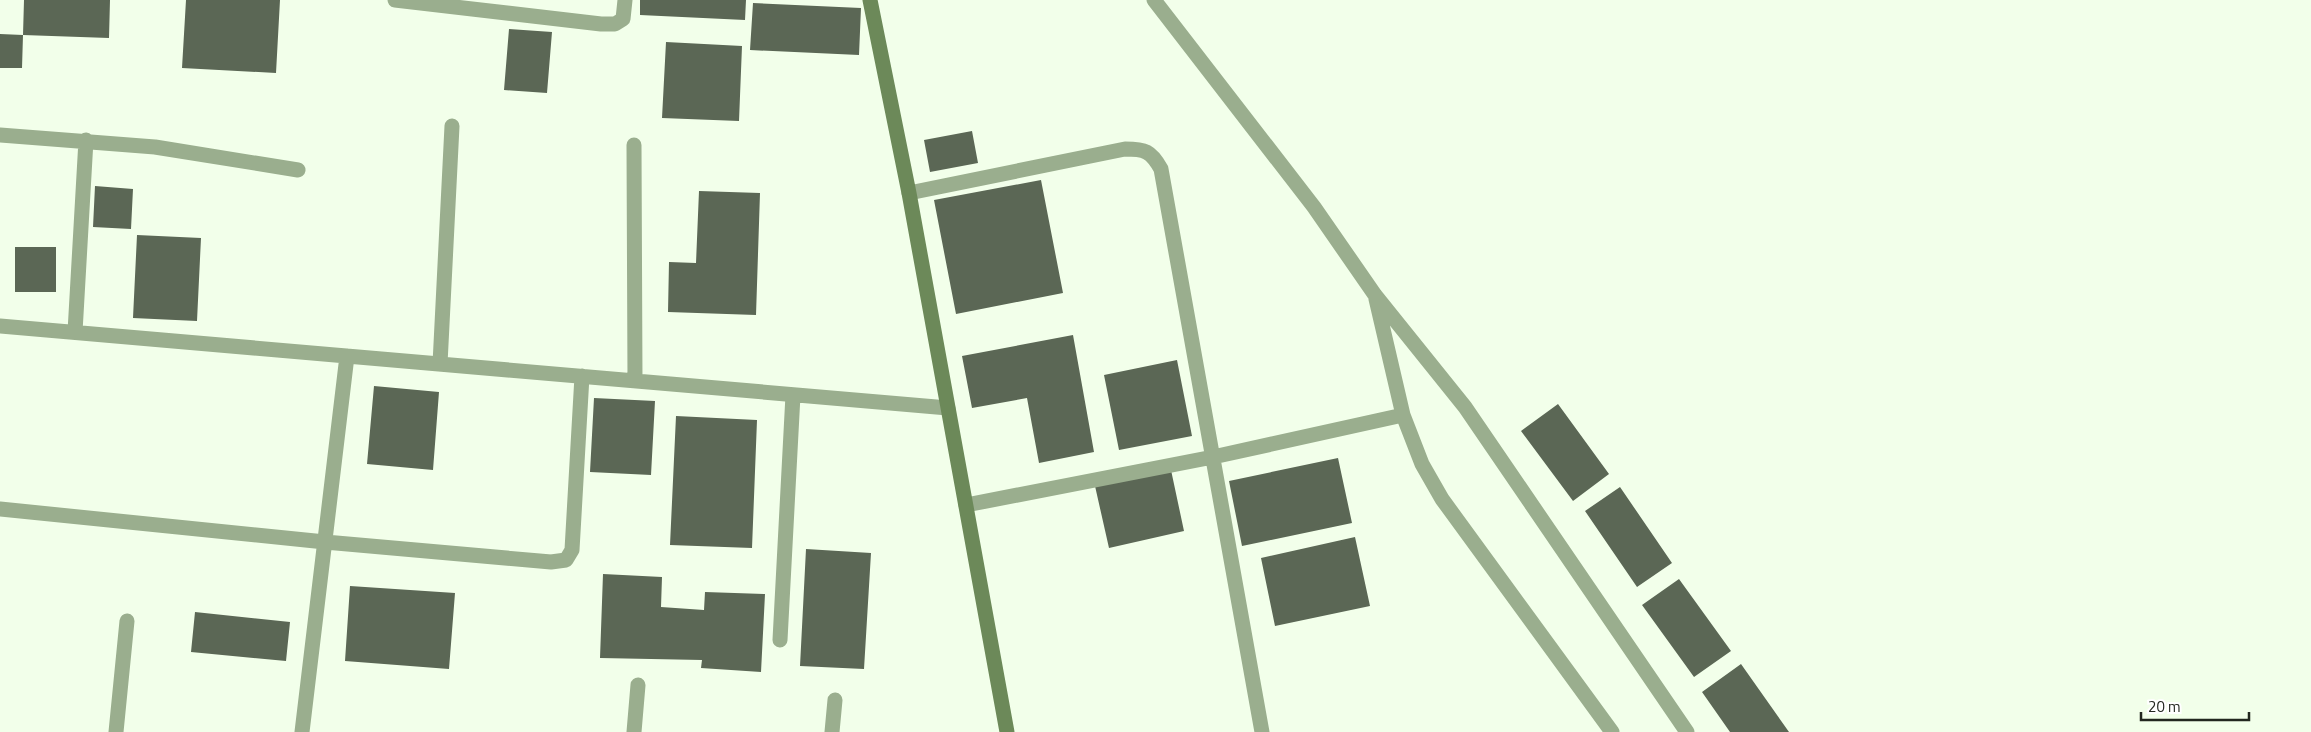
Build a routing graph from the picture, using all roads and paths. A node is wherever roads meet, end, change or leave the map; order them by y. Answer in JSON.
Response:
{"nodes":[{"id":1,"x":395,"y":0,"type":"edge"},
{"id":2,"x":625,"y":0,"type":"edge"},
{"id":3,"x":870,"y":0,"type":"edge"},
{"id":4,"x":1154,"y":0,"type":"edge"},
{"id":5,"x":452,"y":126,"type":"dead end"},
{"id":6,"x":0,"y":135,"type":"edge"},
{"id":7,"x":86,"y":140,"type":"junction"},
{"id":8,"x":634,"y":144,"type":"dead end"},
{"id":9,"x":298,"y":170,"type":"dead end"},
{"id":10,"x":909,"y":193,"type":"junction"},
{"id":11,"x":1375,"y":295,"type":"junction"},
{"id":12,"x":0,"y":326,"type":"edge"},
{"id":13,"x":75,"y":332,"type":"junction"},
{"id":14,"x":347,"y":356,"type":"junction"},
{"id":15,"x":440,"y":364,"type":"junction"},
{"id":16,"x":582,"y":376,"type":"junction"},
{"id":17,"x":635,"y":381,"type":"junction"},
{"id":18,"x":793,"y":395,"type":"junction"},
{"id":19,"x":948,"y":408,"type":"junction"},
{"id":20,"x":1403,"y":415,"type":"junction"},
{"id":21,"x":1213,"y":457,"type":"junction"},
{"id":22,"x":966,"y":505,"type":"junction"},
{"id":23,"x":0,"y":509,"type":"edge"},
{"id":24,"x":325,"y":542,"type":"junction"},
{"id":25,"x":126,"y":621,"type":"dead end"},
{"id":26,"x":780,"y":640,"type":"dead end"},
{"id":27,"x":638,"y":686,"type":"dead end"},
{"id":28,"x":835,"y":700,"type":"dead end"},
{"id":29,"x":116,"y":732,"type":"edge"},
{"id":30,"x":302,"y":732,"type":"edge"},
{"id":31,"x":634,"y":732,"type":"edge"},
{"id":32,"x":832,"y":732,"type":"edge"},
{"id":33,"x":1007,"y":732,"type":"edge"},
{"id":34,"x":1262,"y":732,"type":"edge"},
{"id":35,"x":1611,"y":732,"type":"edge"},
{"id":36,"x":1687,"y":732,"type":"edge"}],
"edges":[{"from":1,"to":2,"type":"street"},
{"from":3,"to":10,"type":"street"},
{"from":4,"to":11,"type":"street"},
{"from":5,"to":15,"type":"street"},
{"from":6,"to":7,"type":"street"},
{"from":7,"to":9,"type":"street"},
{"from":7,"to":13,"type":"street"},
{"from":8,"to":17,"type":"street"},
{"from":10,"to":19,"type":"street"},
{"from":10,"to":21,"type":"street"},
{"from":11,"to":20,"type":"street"},
{"from":11,"to":36,"type":"street"},
{"from":12,"to":13,"type":"street"},
{"from":13,"to":14,"type":"street"},
{"from":14,"to":15,"type":"street"},
{"from":14,"to":24,"type":"street"},
{"from":15,"to":16,"type":"street"},
{"from":16,"to":17,"type":"street"},
{"from":16,"to":24,"type":"street"},
{"from":17,"to":18,"type":"street"},
{"from":18,"to":19,"type":"street"},
{"from":18,"to":26,"type":"street"},
{"from":19,"to":22,"type":"street"},
{"from":20,"to":21,"type":"street"},
{"from":20,"to":35,"type":"street"},
{"from":21,"to":22,"type":"street"},
{"from":21,"to":34,"type":"street"},
{"from":22,"to":33,"type":"street"},
{"from":23,"to":24,"type":"street"},
{"from":24,"to":30,"type":"street"},
{"from":25,"to":29,"type":"street"},
{"from":27,"to":31,"type":"street"},
{"from":28,"to":32,"type":"street"}]}
